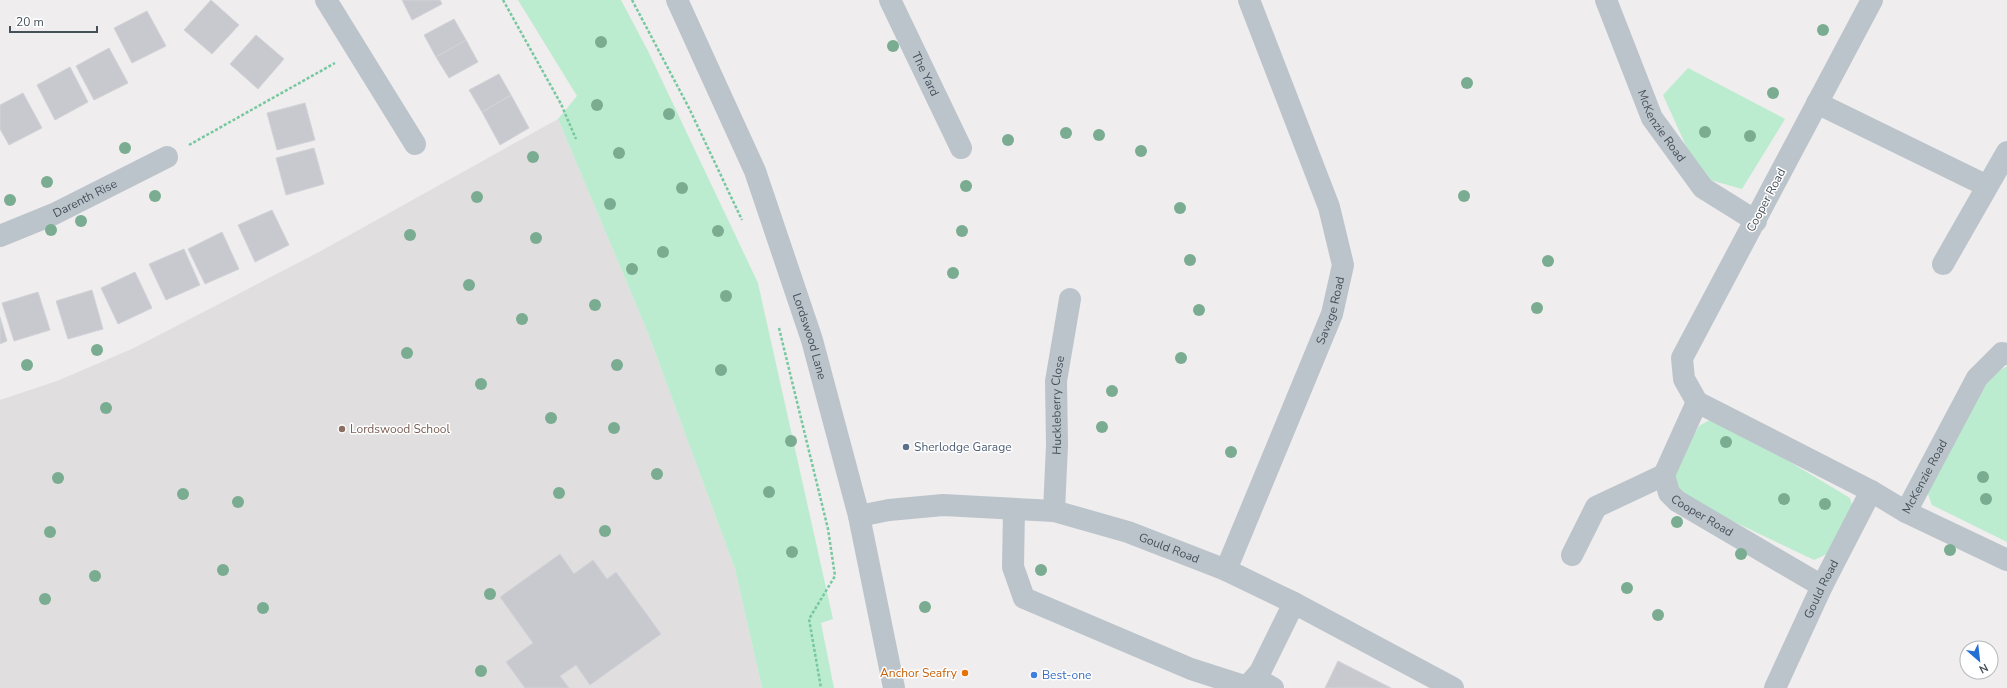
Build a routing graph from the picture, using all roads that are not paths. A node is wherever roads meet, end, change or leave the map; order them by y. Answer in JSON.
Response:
{"nodes":[{"id":1,"x":326,"y":0,"type":"edge"},
{"id":2,"x":676,"y":0,"type":"edge"},
{"id":3,"x":890,"y":0,"type":"edge"},
{"id":4,"x":1249,"y":0,"type":"edge"},
{"id":5,"x":1606,"y":0,"type":"edge"},
{"id":6,"x":1872,"y":0,"type":"edge"},
{"id":7,"x":1817,"y":103,"type":"junction"},
{"id":8,"x":415,"y":144,"type":"dead end"},
{"id":9,"x":961,"y":148,"type":"dead end"},
{"id":10,"x":2007,"y":152,"type":"edge"},
{"id":11,"x":167,"y":157,"type":"road end"},
{"id":12,"x":1987,"y":186,"type":"junction"},
{"id":13,"x":1756,"y":220,"type":"junction"},
{"id":14,"x":0,"y":236,"type":"edge"},
{"id":15,"x":1943,"y":264,"type":"dead end"},
{"id":16,"x":1070,"y":299,"type":"dead end"},
{"id":17,"x":2007,"y":354,"type":"edge"},
{"id":18,"x":1697,"y":402,"type":"junction"},
{"id":19,"x":1664,"y":474,"type":"junction"},
{"id":20,"x":1871,"y":491,"type":"junction"},
{"id":21,"x":1014,"y":509,"type":"junction"},
{"id":22,"x":1054,"y":511,"type":"junction"},
{"id":23,"x":1906,"y":512,"type":"junction"},
{"id":24,"x":859,"y":516,"type":"junction"},
{"id":25,"x":1572,"y":555,"type":"dead end"},
{"id":26,"x":2007,"y":560,"type":"edge"},
{"id":27,"x":1226,"y":570,"type":"junction"},
{"id":28,"x":1822,"y":586,"type":"junction"},
{"id":29,"x":1294,"y":603,"type":"junction"},
{"id":30,"x":1264,"y":683,"type":"edge"},
{"id":31,"x":1441,"y":685,"type":"edge"},
{"id":32,"x":894,"y":688,"type":"edge"},
{"id":33,"x":1775,"y":688,"type":"edge"}],
"edges":[{"from":1,"to":8,"type":"street"},
{"from":2,"to":24,"type":"street","name":"Lordswood Lane"},
{"from":3,"to":9,"type":"street","name":"The Yard"},
{"from":4,"to":27,"type":"street","name":"Savage Road"},
{"from":5,"to":13,"type":"street","name":"McKenzie Road"},
{"from":6,"to":7,"type":"street","name":"Cooper Road"},
{"from":7,"to":12,"type":"street"},
{"from":7,"to":13,"type":"street","name":"Cooper Road"},
{"from":10,"to":12,"type":"street"},
{"from":11,"to":14,"type":"street","name":"Darenth Rise"},
{"from":12,"to":15,"type":"street"},
{"from":13,"to":18,"type":"street","name":"Cooper Road"},
{"from":16,"to":22,"type":"street","name":"Huckleberry Close"},
{"from":17,"to":23,"type":"street","name":"McKenzie Road"},
{"from":18,"to":19,"type":"street"},
{"from":18,"to":20,"type":"street"},
{"from":19,"to":25,"type":"street"},
{"from":19,"to":28,"type":"street","name":"Cooper Road"},
{"from":20,"to":23,"type":"street"},
{"from":20,"to":28,"type":"street","name":"Gould Road"},
{"from":21,"to":22,"type":"street","name":"Gould Road"},
{"from":21,"to":24,"type":"street","name":"Gould Road"},
{"from":21,"to":30,"type":"street"},
{"from":22,"to":27,"type":"street","name":"Gould Road"},
{"from":23,"to":26,"type":"street","name":"McKenzie Road"},
{"from":24,"to":32,"type":"street","name":"Lordswood Lane"},
{"from":27,"to":29,"type":"street","name":"Gould Road"},
{"from":28,"to":33,"type":"street","name":"Gould Road"},
{"from":29,"to":30,"type":"street"},
{"from":29,"to":31,"type":"street","name":"Gould Road"}]}
